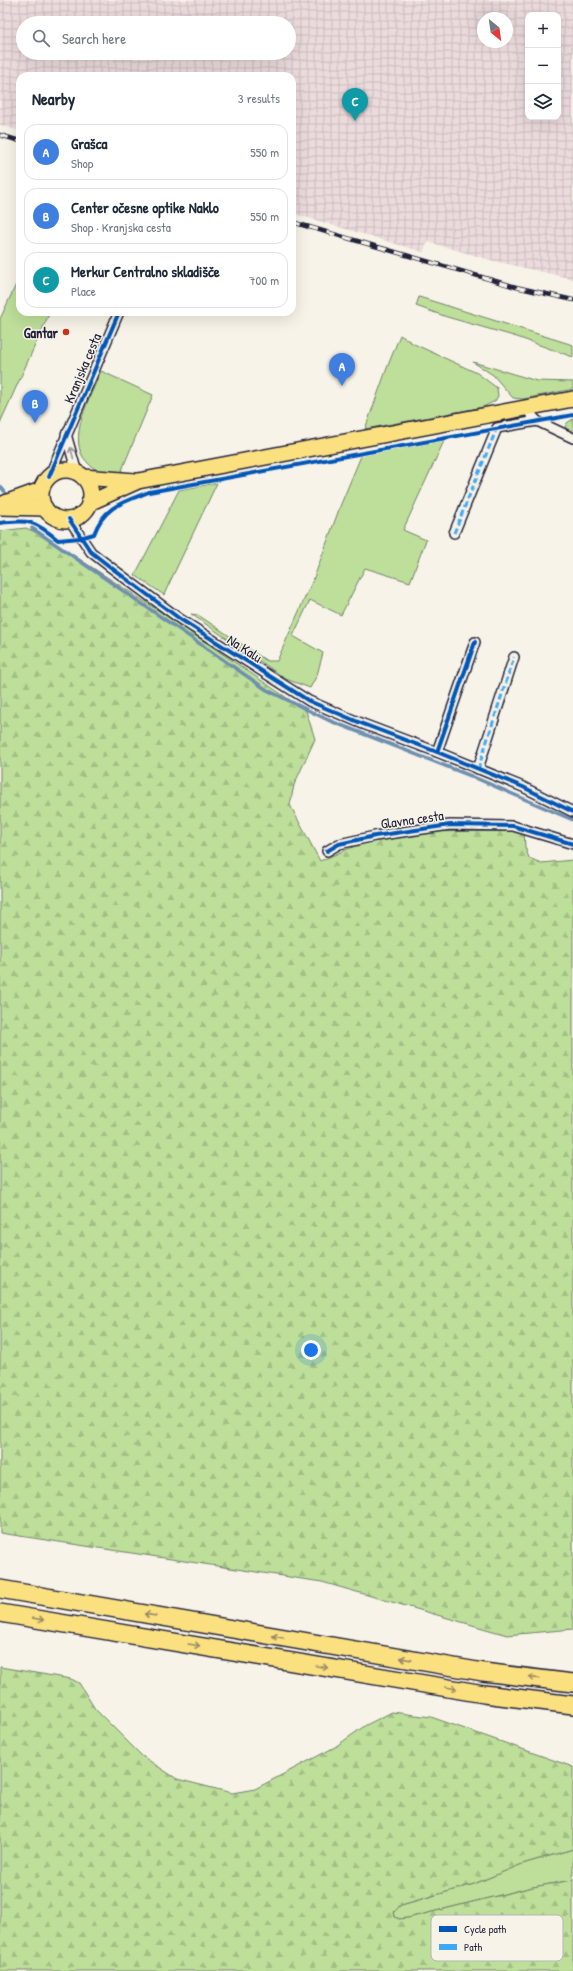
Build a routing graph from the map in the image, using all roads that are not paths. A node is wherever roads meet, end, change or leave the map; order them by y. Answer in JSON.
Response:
{"nodes":[{"id":1,"x":117,"y":316,"type":"edge"},
{"id":2,"x":573,"y":399,"type":"edge"},
{"id":3,"x":525,"y":408,"type":"junction"},
{"id":4,"x":536,"y":421,"type":"junction"},
{"id":5,"x":66,"y":434,"type":"junction"},
{"id":6,"x":573,"y":438,"type":"edge"},
{"id":7,"x":80,"y":475,"type":"junction"},
{"id":8,"x":49,"y":477,"type":"junction"},
{"id":9,"x":138,"y":481,"type":"junction"},
{"id":10,"x":41,"y":490,"type":"junction"},
{"id":11,"x":89,"y":503,"type":"junction"},
{"id":12,"x":0,"y":506,"type":"edge"},
{"id":13,"x":45,"y":508,"type":"junction"},
{"id":14,"x":69,"y":519,"type":"junction"},
{"id":15,"x":454,"y":533,"type":"dead end"},
{"id":16,"x":475,"y":642,"type":"dead end"},
{"id":17,"x":514,"y":657,"type":"dead end"},
{"id":18,"x":437,"y":752,"type":"junction"},
{"id":19,"x":478,"y":769,"type":"junction"},
{"id":20,"x":573,"y":812,"type":"edge"},
{"id":21,"x":573,"y":844,"type":"edge"},
{"id":22,"x":327,"y":851,"type":"dead end"},
{"id":23,"x":0,"y":1589,"type":"edge"},
{"id":24,"x":0,"y":1612,"type":"edge"},
{"id":25,"x":573,"y":1683,"type":"edge"},
{"id":26,"x":573,"y":1705,"type":"edge"}],
"edges":[{"from":1,"to":5,"type":"street","name":"Kranjska cesta"},
{"from":2,"to":3,"type":"main road"},
{"from":3,"to":4,"type":"street"},
{"from":3,"to":9,"type":"main road"},
{"from":4,"to":6,"type":"street"},
{"from":4,"to":15,"type":"street"},
{"from":7,"to":5,"type":"street","one_way":true},
{"from":5,"to":8,"type":"street","name":"Kranjska cesta"},
{"from":7,"to":8,"type":"main road"},
{"from":7,"to":9,"type":"main road"},
{"from":7,"to":11,"type":"main road"},
{"from":8,"to":10,"type":"main road"},
{"from":9,"to":11,"type":"main road"},
{"from":10,"to":12,"type":"main road"},
{"from":10,"to":13,"type":"main road"},
{"from":11,"to":14,"type":"main road"},
{"from":12,"to":13,"type":"main road"},
{"from":13,"to":14,"type":"main road"},
{"from":14,"to":18,"type":"street","name":"Na Kalu"},
{"from":16,"to":18,"type":"street"},
{"from":17,"to":19,"type":"street"},
{"from":18,"to":19,"type":"street","name":"Na Kalu"},
{"from":19,"to":20,"type":"street","name":"Na Kalu"},
{"from":21,"to":22,"type":"street","name":"Glavna cesta"},
{"from":25,"to":23,"type":"highway","one_way":true},
{"from":24,"to":26,"type":"highway","one_way":true}]}
